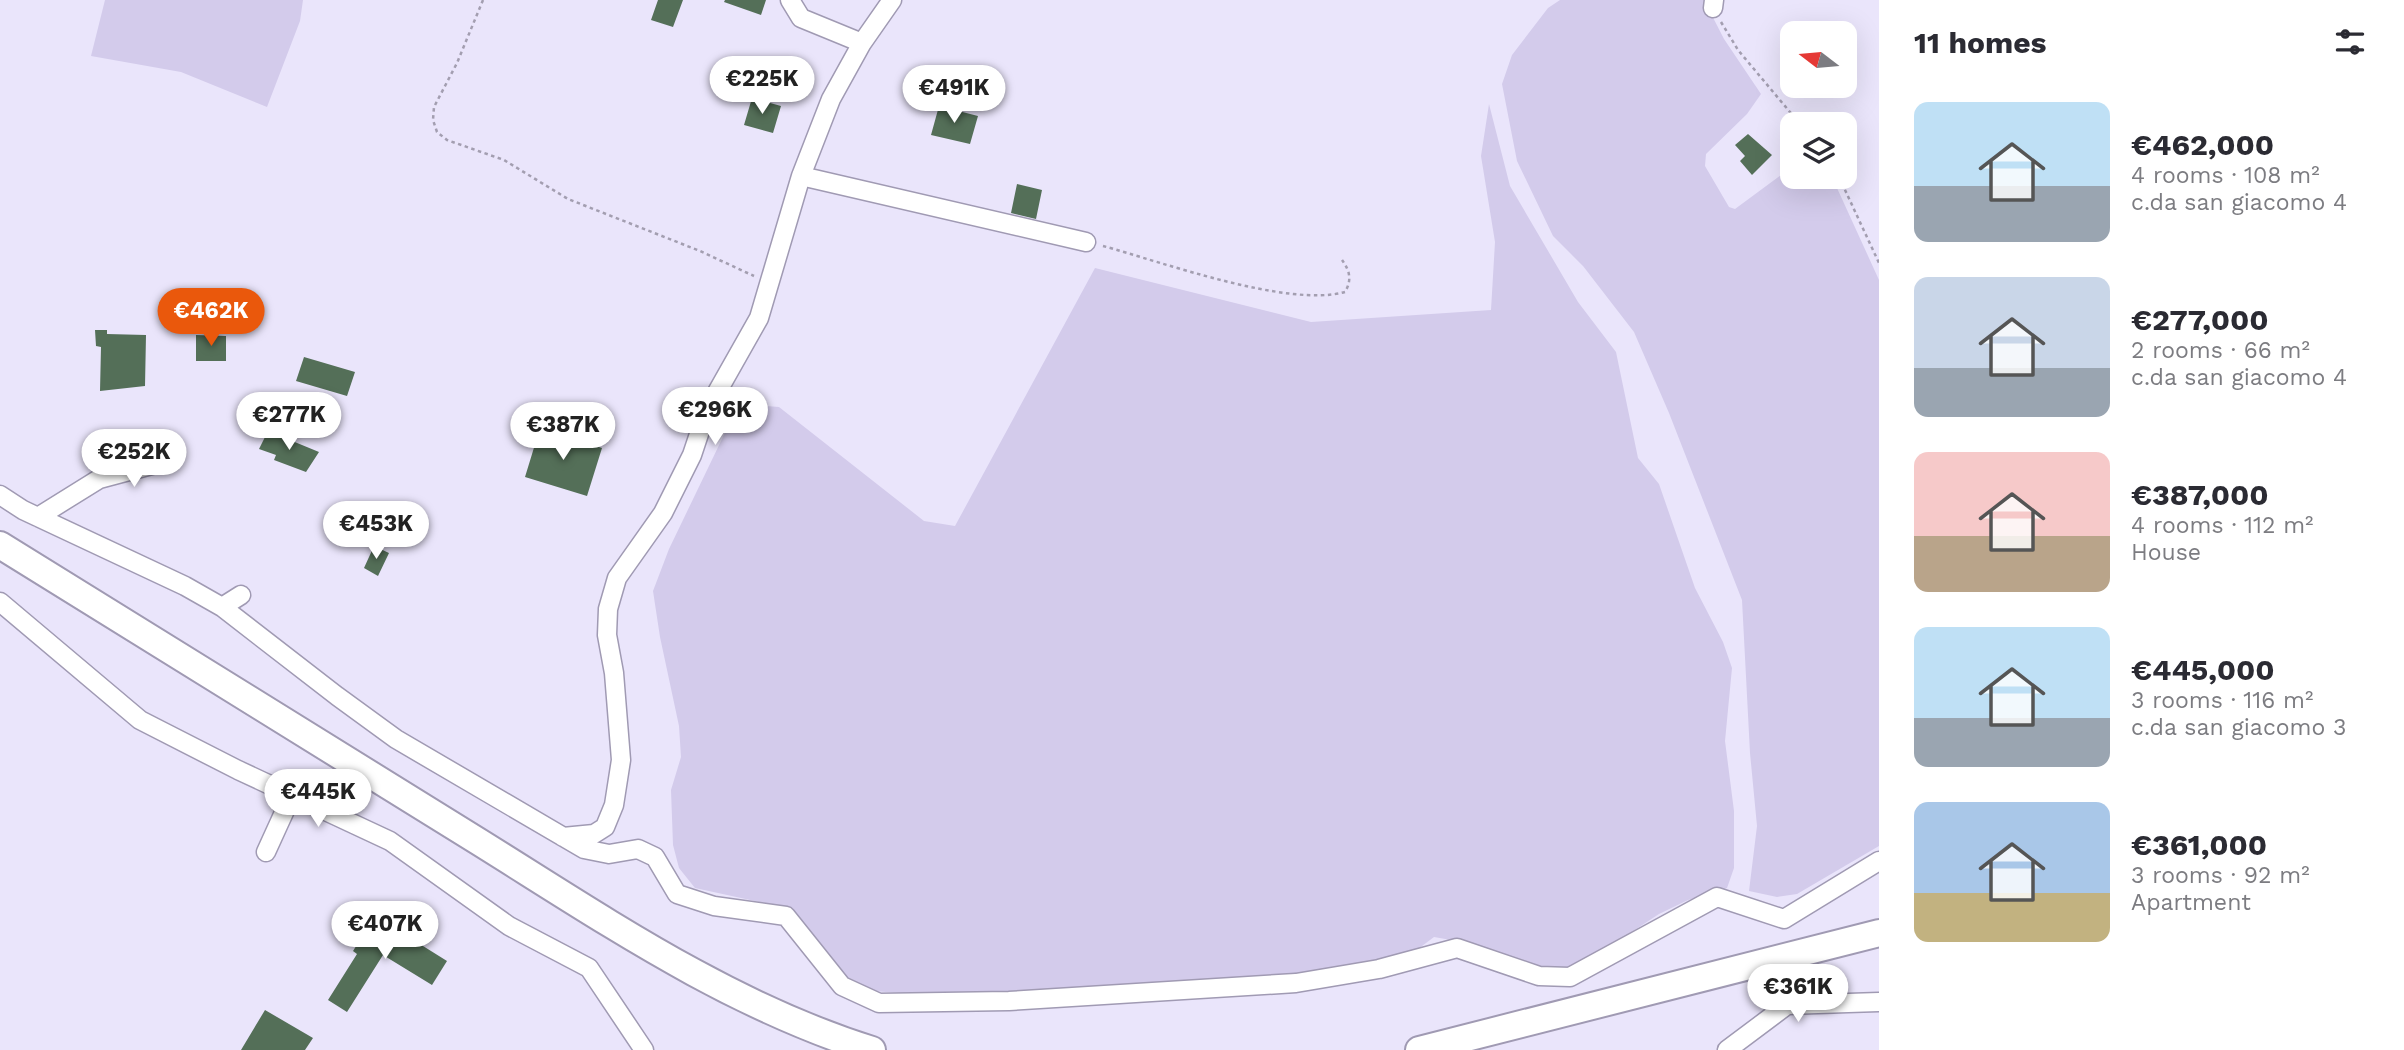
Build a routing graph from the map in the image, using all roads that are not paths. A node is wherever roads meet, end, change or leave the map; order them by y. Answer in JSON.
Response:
{"nodes":[{"id":1,"x":790,"y":0,"type":"edge"},
{"id":2,"x":892,"y":0,"type":"edge"},
{"id":3,"x":862,"y":43,"type":"junction"},
{"id":4,"x":801,"y":176,"type":"junction"},
{"id":5,"x":1086,"y":242,"type":"road end"},
{"id":6,"x":159,"y":463,"type":"dead end"},
{"id":7,"x":0,"y":495,"type":"edge"},
{"id":8,"x":38,"y":517,"type":"junction"},
{"id":9,"x":0,"y":545,"type":"edge"},
{"id":10,"x":241,"y":595,"type":"dead end"},
{"id":11,"x":0,"y":602,"type":"edge"},
{"id":12,"x":222,"y":607,"type":"junction"},
{"id":13,"x":292,"y":796,"type":"junction"},
{"id":14,"x":563,"y":836,"type":"junction"},
{"id":15,"x":266,"y":852,"type":"dead end"},
{"id":16,"x":1879,"y":861,"type":"edge"},
{"id":17,"x":1879,"y":933,"type":"edge"},
{"id":18,"x":1879,"y":1003,"type":"edge"},
{"id":19,"x":644,"y":1050,"type":"edge"},
{"id":20,"x":872,"y":1050,"type":"edge"},
{"id":21,"x":1419,"y":1050,"type":"edge"},
{"id":22,"x":1727,"y":1050,"type":"edge"}],
"edges":[{"from":1,"to":3,"type":"street"},
{"from":2,"to":3,"type":"street"},
{"from":3,"to":4,"type":"street"},
{"from":4,"to":5,"type":"street"},
{"from":4,"to":14,"type":"street"},
{"from":6,"to":8,"type":"street"},
{"from":7,"to":8,"type":"street"},
{"from":8,"to":12,"type":"street"},
{"from":9,"to":20,"type":"highway"},
{"from":10,"to":12,"type":"street"},
{"from":11,"to":13,"type":"street"},
{"from":12,"to":14,"type":"street"},
{"from":13,"to":15,"type":"street"},
{"from":13,"to":19,"type":"street"},
{"from":14,"to":16,"type":"street"},
{"from":17,"to":21,"type":"highway"},
{"from":18,"to":22,"type":"street"}]}
